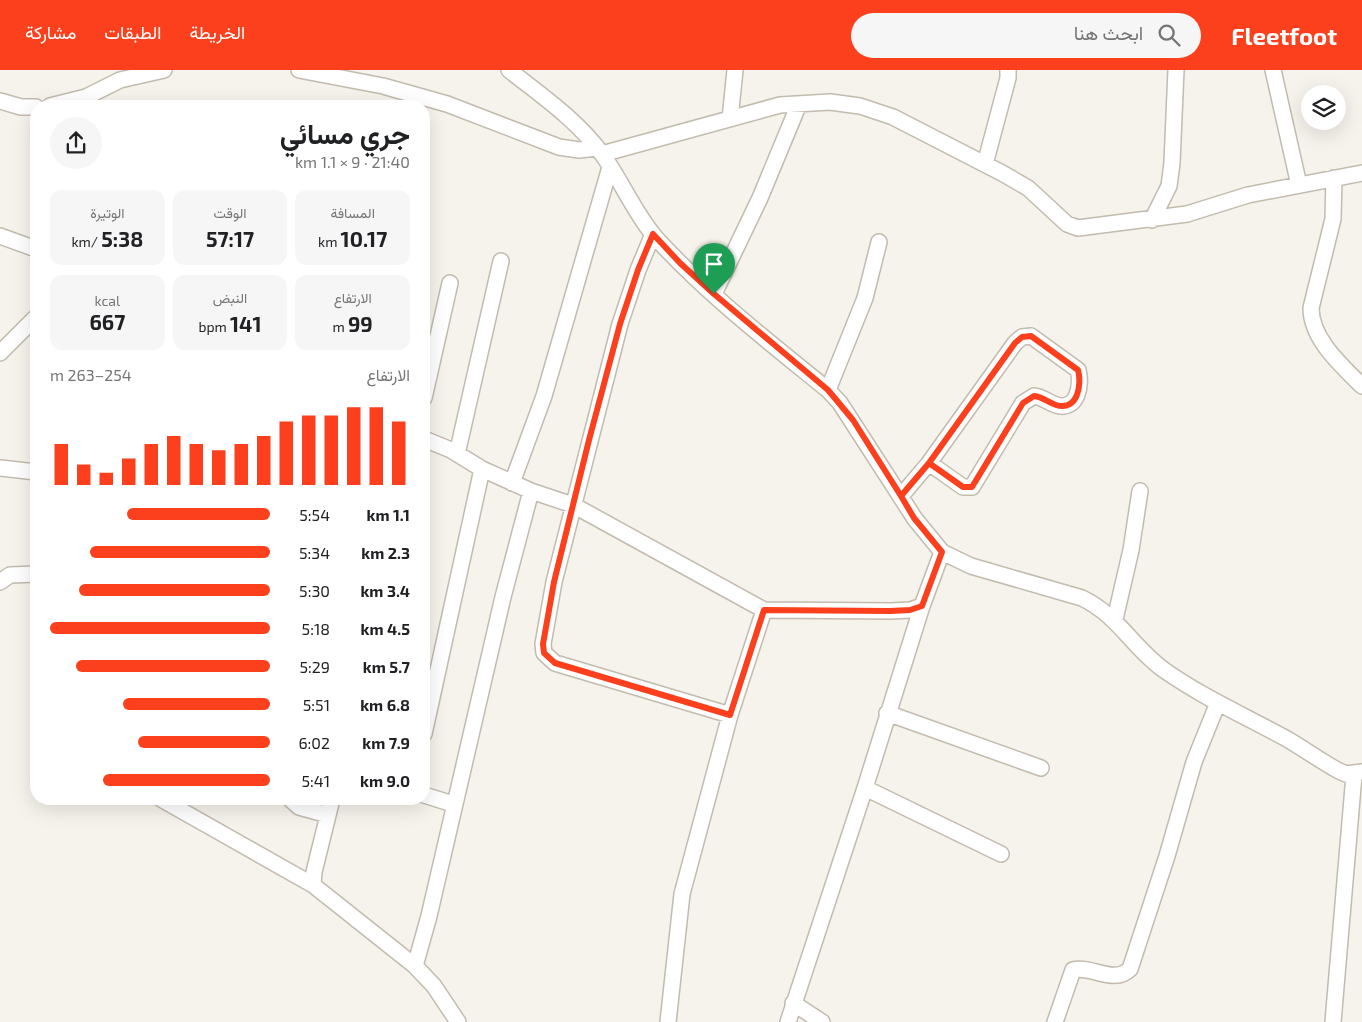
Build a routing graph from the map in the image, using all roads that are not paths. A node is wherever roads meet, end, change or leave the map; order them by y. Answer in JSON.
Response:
{"nodes":[{"id":1,"x":164,"y":70,"type":"edge"},
{"id":2,"x":299,"y":70,"type":"edge"},
{"id":3,"x":509,"y":70,"type":"edge"},
{"id":4,"x":734,"y":70,"type":"edge"},
{"id":5,"x":1008,"y":70,"type":"edge"},
{"id":6,"x":1176,"y":70,"type":"edge"},
{"id":7,"x":1272,"y":70,"type":"edge"},
{"id":8,"x":72,"y":100,"type":"edge"},
{"id":9,"x":0,"y":101,"type":"edge"},
{"id":10,"x":799,"y":104,"type":"junction"},
{"id":11,"x":30,"y":106,"type":"edge"},
{"id":12,"x":730,"y":119,"type":"junction"},
{"id":13,"x":603,"y":156,"type":"junction"},
{"id":14,"x":985,"y":164,"type":"junction"},
{"id":15,"x":1362,"y":173,"type":"edge"},
{"id":16,"x":1334,"y":178,"type":"junction"},
{"id":17,"x":1298,"y":185,"type":"junction"},
{"id":18,"x":1152,"y":220,"type":"junction"},
{"id":19,"x":653,"y":234,"type":"junction"},
{"id":20,"x":0,"y":236,"type":"edge"},
{"id":21,"x":879,"y":242,"type":"dead end"},
{"id":22,"x":30,"y":247,"type":"edge"},
{"id":23,"x":501,"y":261,"type":"dead end"},
{"id":24,"x":450,"y":283,"type":"dead end"},
{"id":25,"x":714,"y":294,"type":"junction"},
{"id":26,"x":30,"y":323,"type":"edge"},
{"id":27,"x":0,"y":352,"type":"edge"},
{"id":28,"x":430,"y":371,"type":"edge"},
{"id":29,"x":1359,"y":376,"type":"edge"},
{"id":30,"x":828,"y":390,"type":"junction"},
{"id":31,"x":430,"y":442,"type":"edge"},
{"id":32,"x":457,"y":454,"type":"junction"},
{"id":33,"x":929,"y":463,"type":"junction"},
{"id":34,"x":0,"y":468,"type":"edge"},
{"id":35,"x":482,"y":469,"type":"junction"},
{"id":36,"x":30,"y":471,"type":"edge"},
{"id":37,"x":512,"y":482,"type":"junction"},
{"id":38,"x":531,"y":491,"type":"junction"},
{"id":39,"x":1140,"y":491,"type":"dead end"},
{"id":40,"x":901,"y":496,"type":"junction"},
{"id":41,"x":573,"y":505,"type":"junction"},
{"id":42,"x":942,"y":552,"type":"junction"},
{"id":43,"x":30,"y":574,"type":"edge"},
{"id":44,"x":0,"y":582,"type":"edge"},
{"id":45,"x":922,"y":606,"type":"junction"},
{"id":46,"x":764,"y":610,"type":"junction"},
{"id":47,"x":1115,"y":619,"type":"junction"},
{"id":48,"x":1217,"y":704,"type":"junction"},
{"id":49,"x":430,"y":707,"type":"edge"},
{"id":50,"x":888,"y":713,"type":"junction"},
{"id":51,"x":730,"y":715,"type":"junction"},
{"id":52,"x":1041,"y":768,"type":"dead end"},
{"id":53,"x":1358,"y":773,"type":"edge"},
{"id":54,"x":865,"y":788,"type":"junction"},
{"id":55,"x":430,"y":797,"type":"edge"},
{"id":56,"x":453,"y":804,"type":"junction"},
{"id":57,"x":171,"y":805,"type":"edge"},
{"id":58,"x":297,"y":805,"type":"edge"},
{"id":59,"x":330,"y":805,"type":"edge"},
{"id":60,"x":328,"y":815,"type":"junction"},
{"id":61,"x":1001,"y":854,"type":"dead end"},
{"id":62,"x":313,"y":886,"type":"junction"},
{"id":63,"x":415,"y":966,"type":"junction"},
{"id":64,"x":793,"y":1003,"type":"junction"},
{"id":65,"x":458,"y":1022,"type":"edge"},
{"id":66,"x":668,"y":1022,"type":"edge"},
{"id":67,"x":788,"y":1022,"type":"edge"},
{"id":68,"x":822,"y":1022,"type":"edge"},
{"id":69,"x":1055,"y":1022,"type":"edge"},
{"id":70,"x":1333,"y":1022,"type":"edge"}],
"edges":[{"from":1,"to":8,"type":"street"},
{"from":2,"to":13,"type":"street"},
{"from":3,"to":13,"type":"street"},
{"from":4,"to":12,"type":"street"},
{"from":5,"to":14,"type":"street"},
{"from":6,"to":18,"type":"street"},
{"from":7,"to":17,"type":"street"},
{"from":9,"to":11,"type":"street"},
{"from":10,"to":12,"type":"street"},
{"from":10,"to":14,"type":"street"},
{"from":10,"to":25,"type":"street"},
{"from":12,"to":13,"type":"street"},
{"from":13,"to":19,"type":"street"},
{"from":13,"to":37,"type":"street"},
{"from":14,"to":18,"type":"street"},
{"from":15,"to":16,"type":"street"},
{"from":16,"to":17,"type":"street"},
{"from":16,"to":29,"type":"street"},
{"from":17,"to":18,"type":"street"},
{"from":19,"to":25,"type":"street"},
{"from":19,"to":41,"type":"street"},
{"from":20,"to":22,"type":"street"},
{"from":21,"to":30,"type":"street"},
{"from":23,"to":32,"type":"street"},
{"from":24,"to":28,"type":"street"},
{"from":25,"to":30,"type":"street"},
{"from":26,"to":27,"type":"street"},
{"from":30,"to":40,"type":"street"},
{"from":31,"to":32,"type":"street"},
{"from":32,"to":35,"type":"street"},
{"from":33,"to":33,"type":"street"},
{"from":33,"to":40,"type":"street"},
{"from":34,"to":36,"type":"street"},
{"from":35,"to":37,"type":"street"},
{"from":35,"to":49,"type":"street"},
{"from":37,"to":38,"type":"street"},
{"from":38,"to":41,"type":"street"},
{"from":38,"to":56,"type":"street"},
{"from":39,"to":47,"type":"street"},
{"from":40,"to":42,"type":"street"},
{"from":41,"to":46,"type":"street"},
{"from":41,"to":51,"type":"street"},
{"from":42,"to":45,"type":"street"},
{"from":42,"to":47,"type":"street"},
{"from":43,"to":44,"type":"street"},
{"from":45,"to":46,"type":"street"},
{"from":45,"to":50,"type":"street"},
{"from":46,"to":51,"type":"street"},
{"from":47,"to":48,"type":"street"},
{"from":48,"to":53,"type":"street"},
{"from":48,"to":69,"type":"street"},
{"from":50,"to":52,"type":"street"},
{"from":50,"to":54,"type":"street"},
{"from":51,"to":66,"type":"street"},
{"from":53,"to":70,"type":"street"},
{"from":54,"to":61,"type":"street"},
{"from":54,"to":64,"type":"street"},
{"from":55,"to":56,"type":"street"},
{"from":56,"to":63,"type":"street"},
{"from":57,"to":62,"type":"street"},
{"from":58,"to":60,"type":"street"},
{"from":59,"to":60,"type":"street"},
{"from":60,"to":62,"type":"street"},
{"from":62,"to":63,"type":"street"},
{"from":63,"to":65,"type":"street"},
{"from":64,"to":67,"type":"street"},
{"from":64,"to":68,"type":"street"}]}
